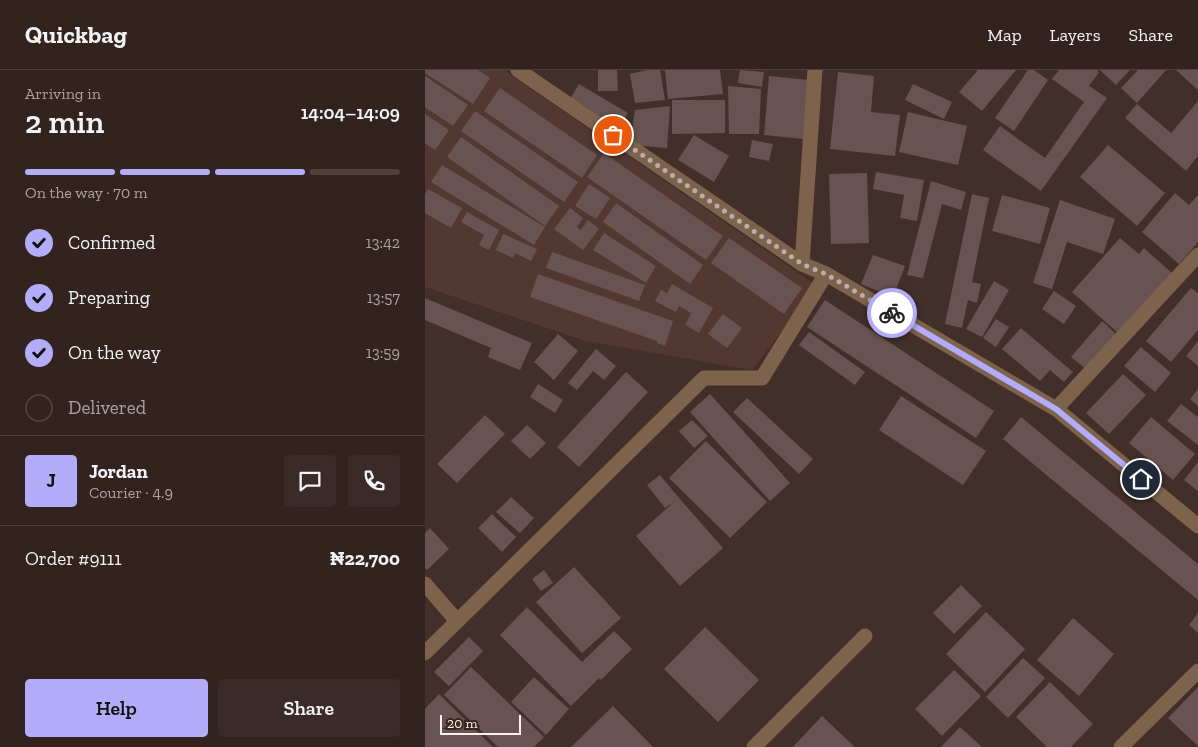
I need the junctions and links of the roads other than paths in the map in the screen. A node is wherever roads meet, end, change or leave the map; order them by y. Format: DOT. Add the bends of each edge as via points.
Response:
graph roads {
  1 [pos="518,70"];
  2 [pos="815,70"];
  3 [pos="1198,255"];
  4 [pos="802,264"];
  5 [pos="826,274"];
  6 [pos="1056,409"];
  7 [pos="1198,526"];
  8 [pos="425,584"];
  9 [pos="457,621"];
  10 [pos="865,636"];
  11 [pos="425,653"];
  12 [pos="1198,671"];
  13 [pos="754,747"];
  14 [pos="1121,747"];
  1 -- 4 [label="street"];
  2 -- 4 [label="street"];
  3 -- 6 [label="street"];
  4 -- 5 [label="street"];
  5 -- 6 [label="street"];
  5 -- 9 [label="street" via="762,378 704,378"];
  6 -- 7 [label="street"];
  8 -- 9 [label="street"];
  9 -- 11 [label="street"];
  10 -- 13 [label="street"];
  12 -- 14 [label="street"];
}
